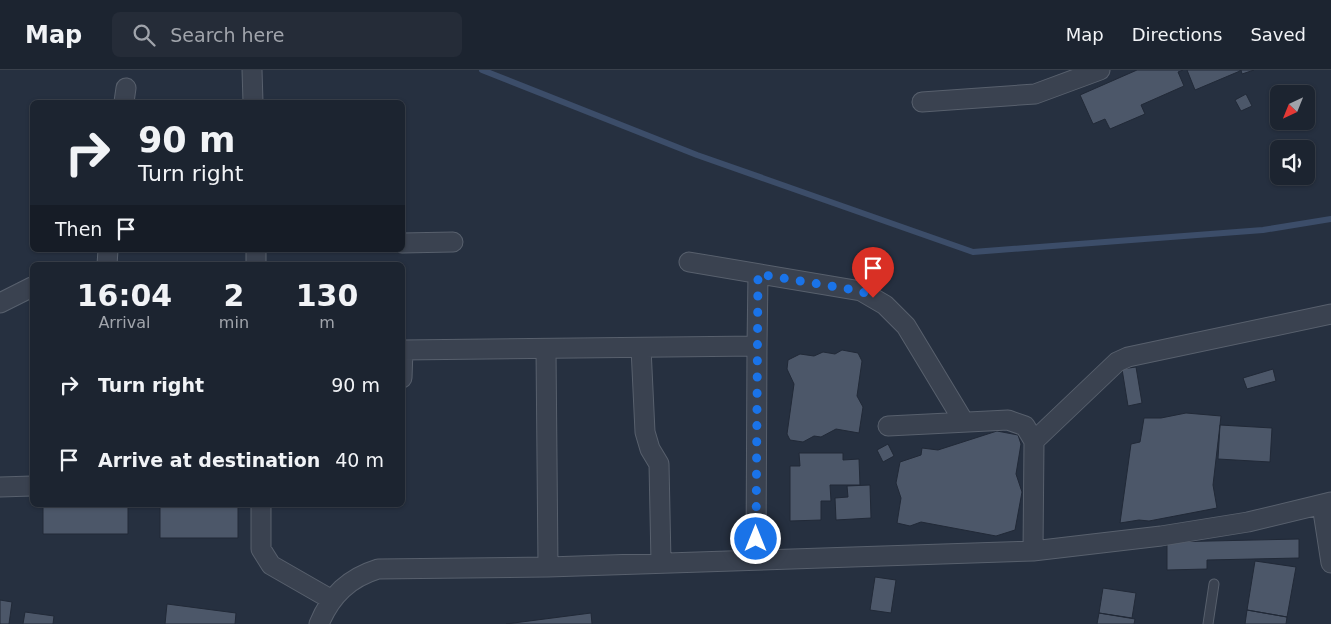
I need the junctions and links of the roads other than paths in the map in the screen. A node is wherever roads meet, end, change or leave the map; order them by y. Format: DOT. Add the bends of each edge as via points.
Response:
graph roads {
  1 [pos="252,70"];
  2 [pos="1100,70"];
  3 [pos="253,100"];
  4 [pos="922,102"];
  5 [pos="453,242"];
  6 [pos="405,243"];
  7 [pos="689,262"];
  8 [pos="758,274"];
  9 [pos="30,288"];
  10 [pos="0,303"];
  11 [pos="1331,314"];
  12 [pos="757,346"];
  13 [pos="642,348"];
  14 [pos="405,350"];
  15 [pos="546,350"];
  16 [pos="964,422"];
  17 [pos="888,426"];
  18 [pos="1034,441"];
  19 [pos="30,486"];
  20 [pos="0,487"];
  21 [pos="1326,504"];
  22 [pos="261,507"];
  23 [pos="1033,550"];
  24 [pos="756,558"];
  25 [pos="661,562"];
  26 [pos="1331,563"];
  27 [pos="548,567"];
  28 [pos="1214,584"];
  29 [pos="332,600"];
  30 [pos="320,624"];
  31 [pos="1208,624"];
  1 -- 3 [label="street"];
  2 -- 4 [label="street" via="1035,94"];
  5 -- 6 [label="street"];
  7 -- 8 [label="street"];
  8 -- 12 [label="street"];
  8 -- 16 [label="street" via="861,291 885,305 906,326"];
  9 -- 10 [label="street"];
  11 -- 18 [label="street" via="1128,357 1117,362"];
  12 -- 13 [label="street"];
  12 -- 24 [label="street"];
  13 -- 15 [label="street"];
  13 -- 25 [label="street" via="645,432 659,464"];
  14 -- 15 [label="street"];
  15 -- 27 [label="street"];
  16 -- 17 [label="street"];
  16 -- 18 [label="street" via="1008,420 1025,426"];
  18 -- 23 [label="street"];
  19 -- 20 [label="street"];
  21 -- 23 [label="street" via="1248,522"];
  21 -- 26 [label="street"];
  22 -- 29 [label="street" via="262,549 271,565"];
  23 -- 24 [label="street"];
  24 -- 25 [label="street"];
  25 -- 27 [label="street"];
  27 -- 29 [label="street" via="378,569 357,575"];
  28 -- 31 [label="lane"];
  29 -- 30 [label="street"];
}
